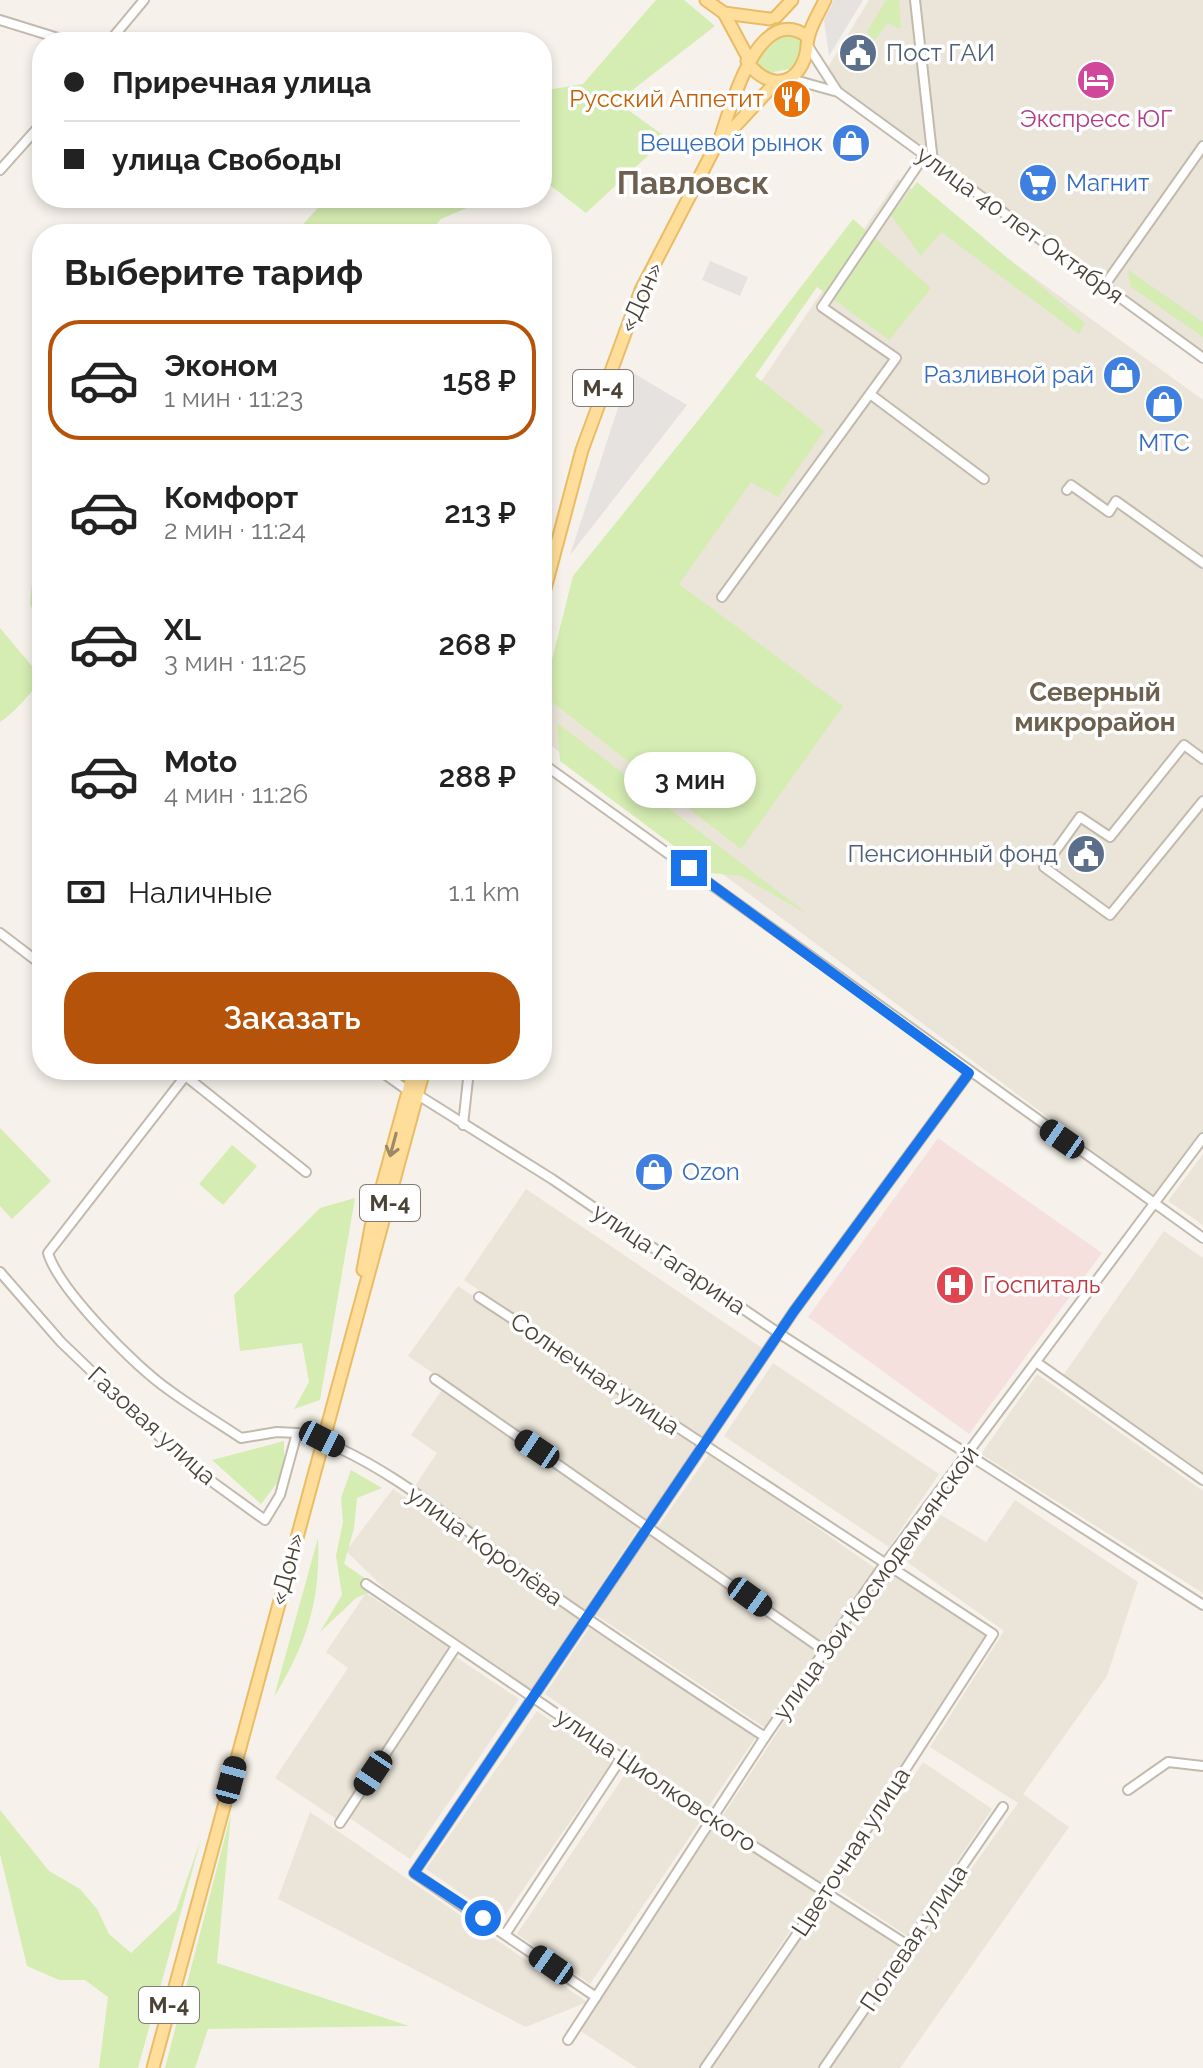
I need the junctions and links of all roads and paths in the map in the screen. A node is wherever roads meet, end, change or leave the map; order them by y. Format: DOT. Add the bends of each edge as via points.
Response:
graph roads {
  1 [pos="144,0"];
  2 [pos="706,0"];
  3 [pos="792,0"];
  4 [pos="825,0"];
  5 [pos="915,0"];
  6 [pos="724,13"];
  7 [pos="773,18"];
  8 [pos="0,20"];
  9 [pos="39,32"];
  10 [pos="117,32"];
  11 [pos="808,41"];
  12 [pos="746,58"];
  13 [pos="791,79"];
  14 [pos="776,82"];
  15 [pos="838,92"];
  16 [pos="32,134"];
  17 [pos="719,141"];
  18 [pos="1203,146"];
  19 [pos="924,156"];
  20 [pos="933,162"];
  21 [pos="0,170"];
  22 [pos="1104,286"];
  23 [pos="1203,358"];
  24 [pos="870,394"];
  25 [pos="984,479"];
  26 [pos="1067,490"];
  27 [pos="552,562"];
  28 [pos="1203,563"];
  29 [pos="722,597"];
  30 [pos="1203,759"];
  31 [pos="552,770"];
  32 [pos="1203,801"];
  33 [pos="0,933"];
  34 [pos="32,957"];
  35 [pos="969,1073"];
  36 [pos="179,1080"];
  37 [pos="195,1080"];
  38 [pos="394,1080"];
  39 [pos="414,1080"];
  40 [pos="419,1080"];
  41 [pos="468,1080"];
  42 [pos="413,1093"];
  43 [pos="463,1125"];
  44 [pos="1203,1138"];
  45 [pos="306,1172"];
  46 [pos="1155,1204"];
  47 [pos="1203,1238"];
  48 [pos="0,1272"];
  49 [pos="479,1297"];
  50 [pos="780,1334"];
  51 [pos="1036,1362"];
  52 [pos="435,1379"];
  53 [pos="297,1433"];
  54 [pos="322,1439"];
  55 [pos="703,1446"];
  56 [pos="967,1455"];
  57 [pos="1203,1480"];
  58 [pos="649,1525"];
  59 [pos="884,1565"];
  60 [pos="366,1584"];
  61 [pos="1203,1605"];
  62 [pos="584,1617"];
  63 [pos="993,1634"];
  64 [pos="455,1648"];
  65 [pos="825,1651"];
  66 [pos="533,1697"];
  67 [pos="765,1737"];
  68 [pos="622,1757"];
  69 [pos="1203,1766"];
  70 [pos="1128,1790"];
  71 [pos="1003,1807"];
  72 [pos="713,1820"];
  73 [pos="340,1823"];
  74 [pos="826,1892"];
  75 [pos="506,1933"];
  76 [pos="909,1946"];
  77 [pos="596,1997"];
  78 [pos="568,2040"];
  79 [pos="153,2068"];
  80 [pos="705,2068"];
  81 [pos="824,2068"];
  1 -- 10 [label="street"];
  2 -- 6 [label="main road"];
  3 -- 7 [label="main road, «Дон» / М-4"];
  4 -- 11 [label="main road"];
  5 -- 20 [label="street"];
  6 -- 7 [label="main road"];
  6 -- 12 [label="main road"];
  7 -- 11 [label="main road" via="800,24"];
  7 -- 12 [label="main road, «Дон» / М-4" via="749,43"];
  8 -- 9 [label="street"];
  11 -- 13 [label="main road"];
  11 -- 15 [label="street, улица 40 лет Октября"];
  12 -- 14 [label="main road" via="763,79"];
  12 -- 17 [label="main road, «Дон» / М-4"];
  13 -- 14 [label="main road"];
  13 -- 15 [label="street, улица 40 лет Октября"];
  14 -- 17 [label="main road, «Дон» / М-4"];
  15 -- 19 [label="street, улица 40 лет Октября"];
  16 -- 21 [label="street"];
  17 -- 27 [label="main road, «Дон» / М-4" via="626,328 582,450"];
  18 -- 22 [label="street"];
  19 -- 20 [label="street, улица 40 лет Октября"];
  19 -- 24 [label="street" via="822,307 896,358"];
  20 -- 22 [label="street, улица 40 лет Октября"];
  22 -- 23 [label="street, улица 40 лет Октября"];
  24 -- 25 [label="street"];
  24 -- 29 [label="street"];
  26 -- 28 [label="street" via="1071,485 1109,512 1116,501"];
  30 -- 32 [label="street" via="1184,745 1110,837 1080,817 1044,867 1110,915"];
  31 -- 35 [label="street"];
  33 -- 34 [label="street"];
  35 -- 46 [label="street"];
  35 -- 50 [label="street"];
  36 -- 53 [label="street" via="48,1253 53,1269 97,1322 166,1388 241,1438"];
  37 -- 45 [label="street"];
  38 -- 42 [label="street, улица Гагарина"];
  39 -- 42 [label="main road"];
  40 -- 42 [label="main road"];
  41 -- 43 [label="street"];
  42 -- 43 [label="street, улица Гагарина"];
  42 -- 54 [label="main road, «Дон» / М-4" via="371,1227 356,1310"];
  43 -- 50 [label="street, улица Гагарина"];
  44 -- 46 [label="street, улица Зои Космодемьянской"];
  46 -- 47 [label="street"];
  46 -- 51 [label="street, улица Зои Космодемьянской"];
  48 -- 53 [label="street, Газовая улица" via="61,1342 189,1465 265,1520 280,1495"];
  49 -- 55 [label="street, Солнечная улица"];
  50 -- 55 [label="street"];
  50 -- 56 [label="street, улица Гагарина"];
  51 -- 56 [label="street, улица Зои Космодемьянской"];
  51 -- 57 [label="street"];
  52 -- 58 [label="street"];
  53 -- 54 [label="street"];
  54 -- 62 [label="street, улица Королёва" via="374,1466"];
  54 -- 79 [label="main road, «Дон» / М-4"];
  55 -- 58 [label="street"];
  55 -- 59 [label="street, Солнечная улица"];
  56 -- 59 [label="street, улица Зои Космодемьянской"];
  56 -- 61 [label="street, улица Гагарина"];
  58 -- 62 [label="street"];
  58 -- 65 [label="street"];
  59 -- 63 [label="street, Солнечная улица"];
  59 -- 65 [label="street, улица Зои Космодемьянской"];
  60 -- 64 [label="street, улица Циолковского"];
  62 -- 66 [label="street"];
  62 -- 67 [label="street, улица Королёва"];
  63 -- 74 [label="street, Цветочная улица"];
  64 -- 66 [label="street, улица Циолковского"];
  64 -- 73 [label="street"];
  65 -- 67 [label="street, улица Зои Космодемьянской"];
  66 -- 68 [label="street, улица Циолковского"];
  66 -- 75 [label="street" via="414,1873"];
  67 -- 72 [label="street, улица Зои Космодемьянской"];
  68 -- 72 [label="street, улица Циолковского"];
  68 -- 75 [label="street"];
  69 -- 70 [label="street" via="1168,1762"];
  71 -- 76 [label="street, Полевая улица"];
  72 -- 74 [label="street, улица Циолковского"];
  72 -- 77 [label="street, улица Зои Космодемьянской"];
  74 -- 76 [label="street, улица Циолковского"];
  74 -- 80 [label="street, Цветочная улица"];
  75 -- 77 [label="street"];
  76 -- 81 [label="street, Полевая улица"];
  77 -- 78 [label="street, улица Зои Космодемьянской"];
}
